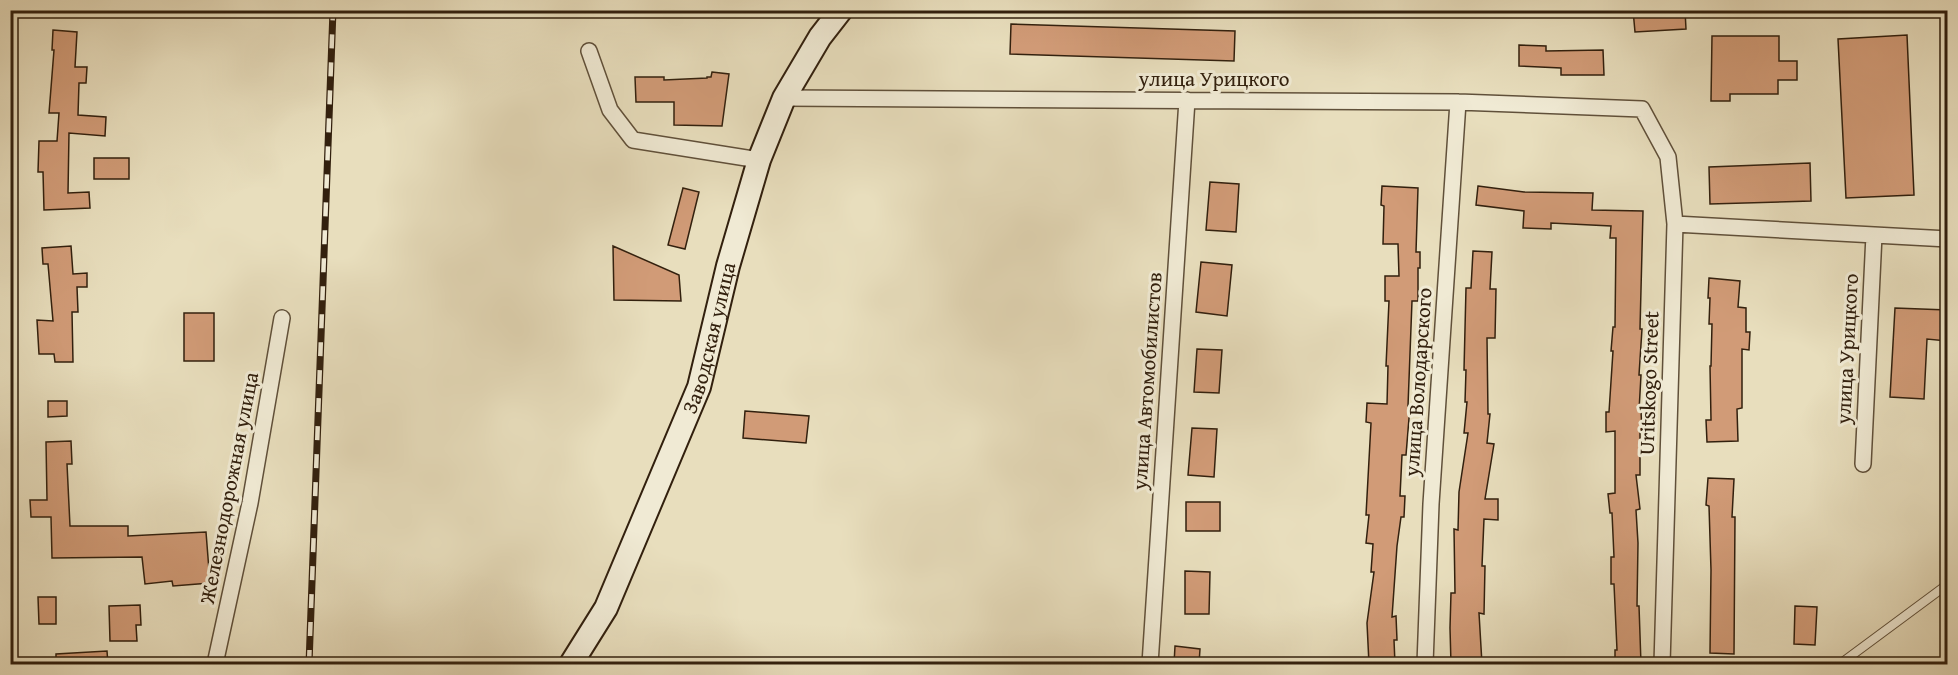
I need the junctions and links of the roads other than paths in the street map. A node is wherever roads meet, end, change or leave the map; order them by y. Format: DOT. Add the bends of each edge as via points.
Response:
graph roads {
  1 [pos="841,10"];
  2 [pos="589,51"];
  3 [pos="784,98"];
  4 [pos="1187,100"];
  5 [pos="1458,102"];
  6 [pos="759,160"];
  7 [pos="1675,224"];
  8 [pos="1874,235"];
  9 [pos="1947,239"];
  10 [pos="282,318"];
  11 [pos="1863,464"];
  12 [pos="1947,584"];
  13 [pos="215,664"];
  14 [pos="571,664"];
  15 [pos="1150,664"];
  16 [pos="1425,664"];
  17 [pos="1662,664"];
  18 [pos="1840,664"];
  1 -- 3 [label="main road, Заводская улица" via="819,37"];
  2 -- 6 [label="street" via="610,110 633,140"];
  3 -- 4 [label="street, улица Урицкого"];
  3 -- 6 [label="main road, Заводская улица"];
  4 -- 5 [label="street, улица Урицкого"];
  4 -- 15 [label="street, улица Автомобилистов"];
  5 -- 7 [label="street, улица Урицкого" via="1642,109 1668,157"];
  5 -- 16 [label="street, улица Володарского" via="1431,504"];
  6 -- 14 [label="main road, Заводская улица" via="699,387 606,608"];
  7 -- 8 [label="street"];
  7 -- 17 [label="street, Uritskogo Street"];
  8 -- 9 [label="street"];
  8 -- 11 [label="street, улица Урицкого"];
  10 -- 13 [label="street, Железнодорожная улица" via="250,503"];
  12 -- 18 [label="lane"];
}
